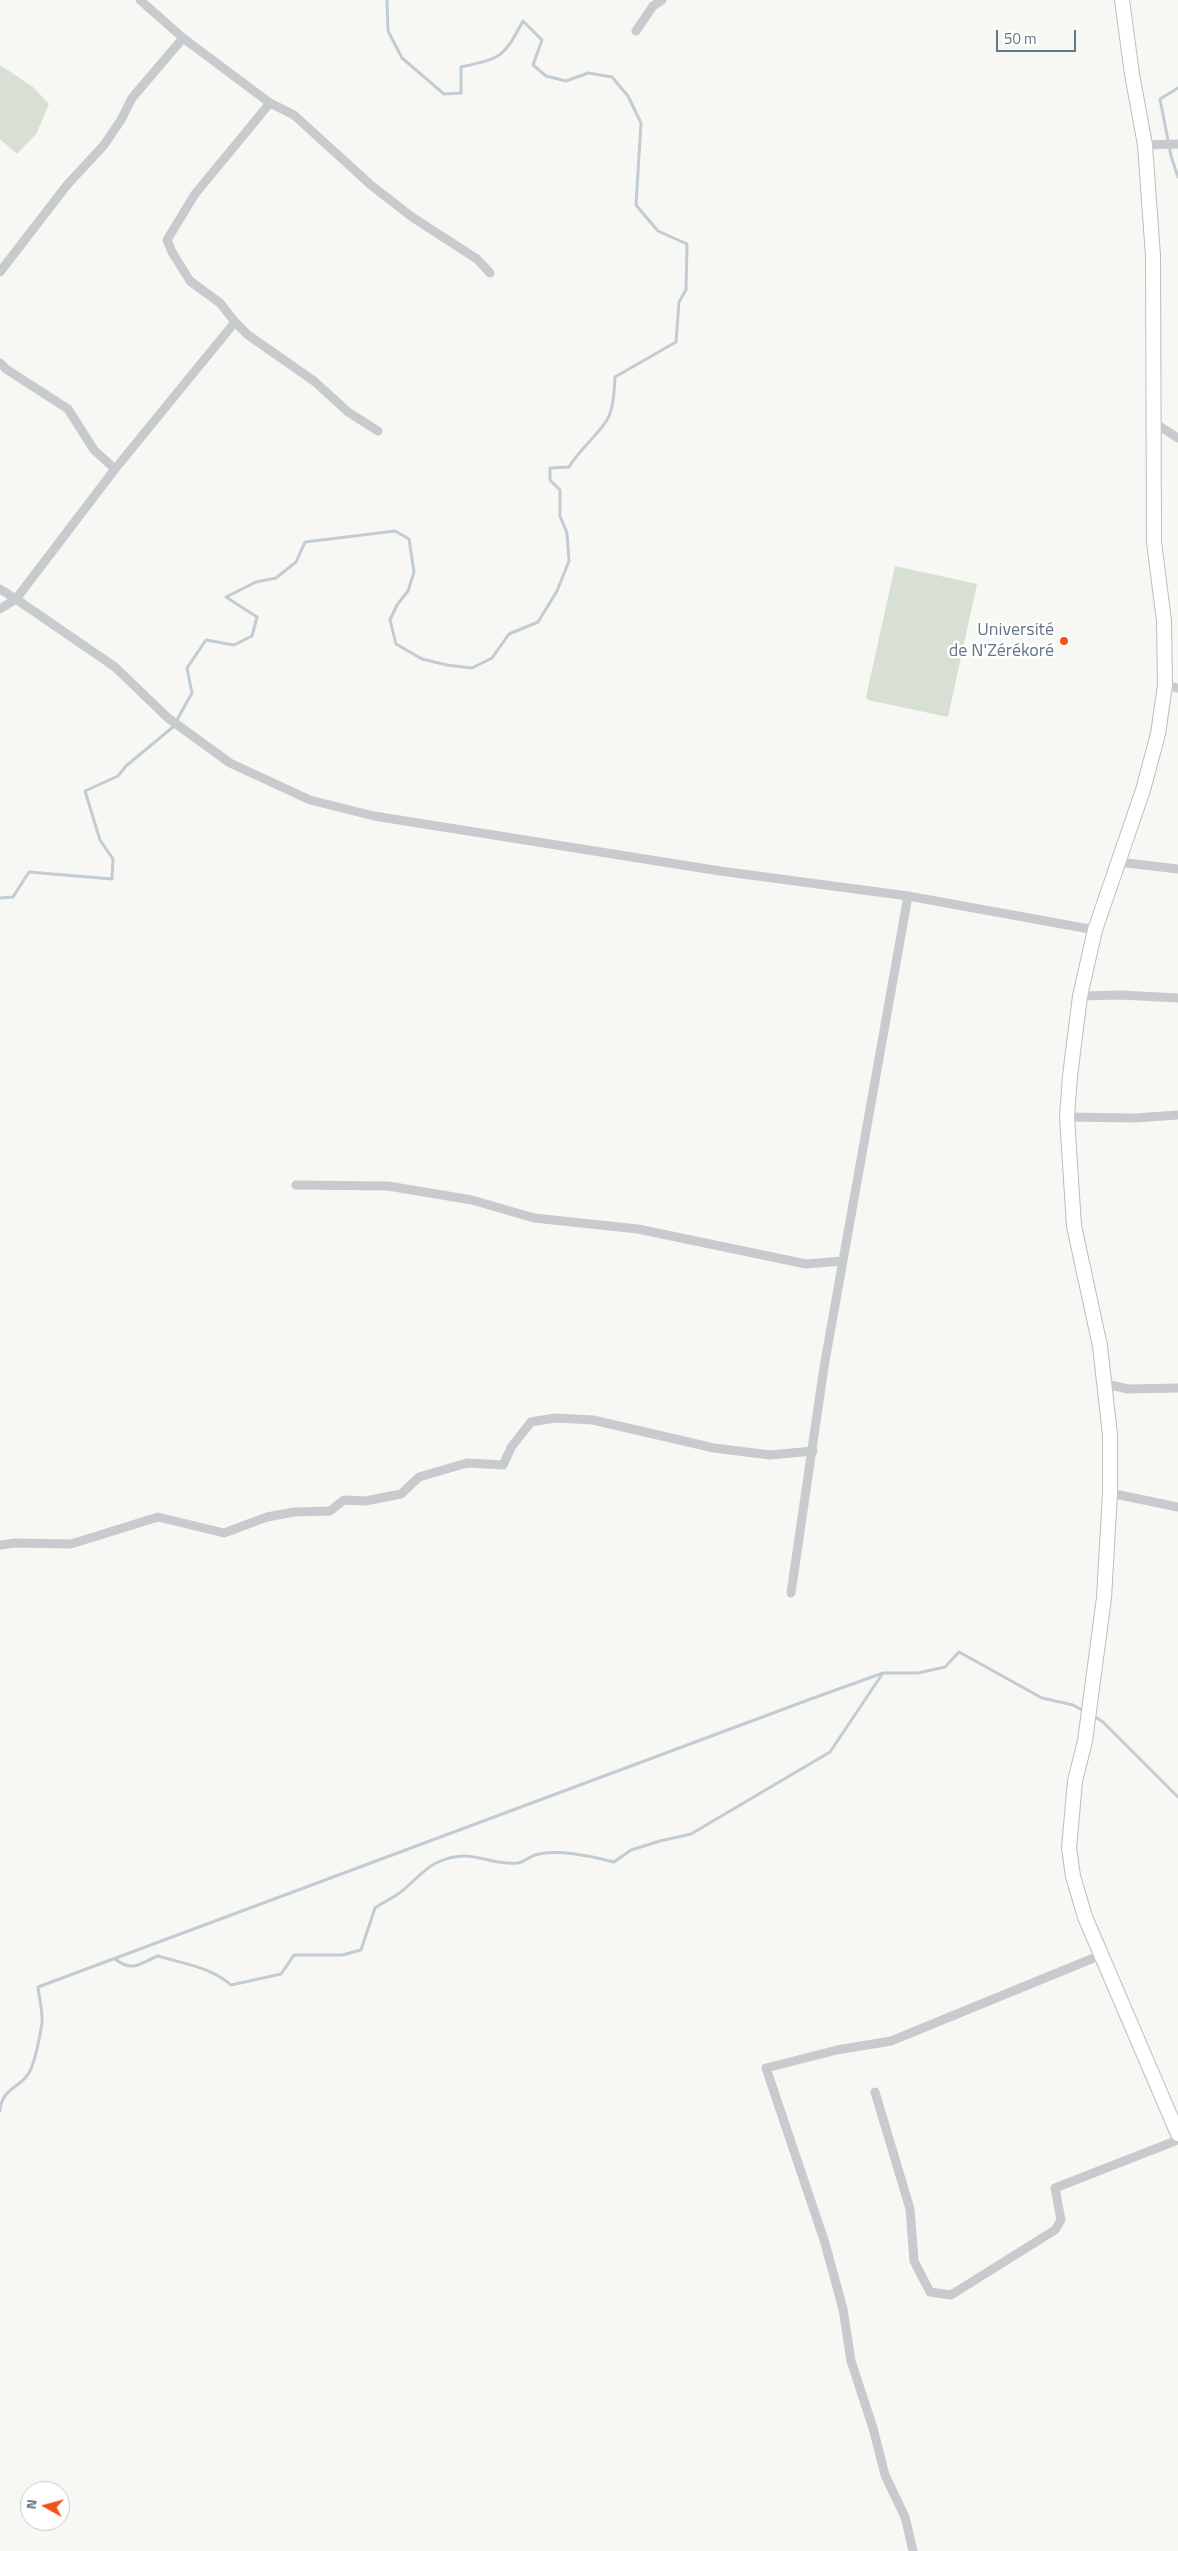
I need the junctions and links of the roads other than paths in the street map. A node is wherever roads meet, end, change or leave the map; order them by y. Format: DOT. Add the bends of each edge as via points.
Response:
graph roads {
  1 [pos="140,0"];
  2 [pos="662,0"];
  3 [pos="1122,0"];
  4 [pos="636,30"];
  5 [pos="183,38"];
  6 [pos="270,103"];
  7 [pos="1178,144"];
  8 [pos="1145,145"];
  9 [pos="0,272"];
  10 [pos="490,273"];
  11 [pos="234,322"];
  12 [pos="0,363"];
  13 [pos="1153,422"];
  14 [pos="378,431"];
  15 [pos="1178,438"];
  16 [pos="115,469"];
  17 [pos="0,589"];
  18 [pos="16,599"];
  19 [pos="0,609"];
  20 [pos="1172,686"];
  21 [pos="1118,862"];
  22 [pos="1178,870"];
  23 [pos="908,896"];
  24 [pos="1095,930"];
  25 [pos="1080,996"];
  26 [pos="1178,998"];
  27 [pos="1178,1115"];
  28 [pos="1067,1117"];
  29 [pos="296,1185"];
  30 [pos="842,1261"];
  31 [pos="1106,1384"];
  32 [pos="1178,1388"];
  33 [pos="813,1451"];
  34 [pos="1110,1493"];
  35 [pos="1178,1507"];
  36 [pos="0,1545"];
  37 [pos="791,1593"];
  38 [pos="1101,1955"];
  39 [pos="875,2092"];
  40 [pos="1178,2134"];
  41 [pos="1178,2140"];
  42 [pos="913,2551"];
  1 -- 5 [label="street"];
  2 -- 4 [label="street" via="653,6"];
  3 -- 8 [label="main road"];
  5 -- 6 [label="street"];
  5 -- 9 [label="street" via="132,98 122,120 104,145 67,185"];
  6 -- 10 [label="street" via="294,115 372,186 412,217 477,259"];
  6 -- 11 [label="street" via="195,194 168,240 190,281 220,302"];
  7 -- 8 [label="street"];
  8 -- 13 [label="main road" via="1153,256"];
  11 -- 14 [label="street" via="314,381 348,412"];
  11 -- 16 [label="street"];
  12 -- 16 [label="street" via="68,409 94,450"];
  13 -- 15 [label="street"];
  13 -- 20 [label="main road" via="1154,542"];
  16 -- 18 [label="street"];
  17 -- 18 [label="street"];
  18 -- 19 [label="street"];
  18 -- 23 [label="street" via="115,667 168,718 230,763 310,800 374,816 720,871"];
  20 -- 21 [label="main road"];
  21 -- 22 [label="street"];
  21 -- 24 [label="main road"];
  23 -- 24 [label="street"];
  23 -- 30 [label="street"];
  24 -- 25 [label="main road"];
  25 -- 26 [label="street"];
  25 -- 28 [label="main road"];
  27 -- 28 [label="street"];
  28 -- 31 [label="main road" via="1074,1226"];
  29 -- 30 [label="street" via="388,1186 472,1200 534,1218 638,1229 806,1264"];
  30 -- 33 [label="street"];
  31 -- 32 [label="street" via="1128,1389"];
  31 -- 34 [label="main road"];
  33 -- 36 [label="street" via="770,1454 733,1450 594,1420 555,1418 531,1422 512,1446 503,1465 467,1462 419,1477 402,1494 382,1499 344,1500 330,1511 267,1517 224,1533 158,1516 71,1544"];
  33 -- 37 [label="street"];
  34 -- 35 [label="street"];
  34 -- 38 [label="main road" via="1104,1598 1085,1741 1075,1781 1069,1848 1085,1918"];
  38 -- 40 [label="main road"];
  38 -- 42 [label="street" via="891,2041 836,2050 766,2068 825,2243 851,2361 885,2474 905,2517"];
  39 -- 41 [label="street" via="910,2208 914,2261 930,2292 951,2295 1055,2230 1061,2220 1055,2188"];
}
